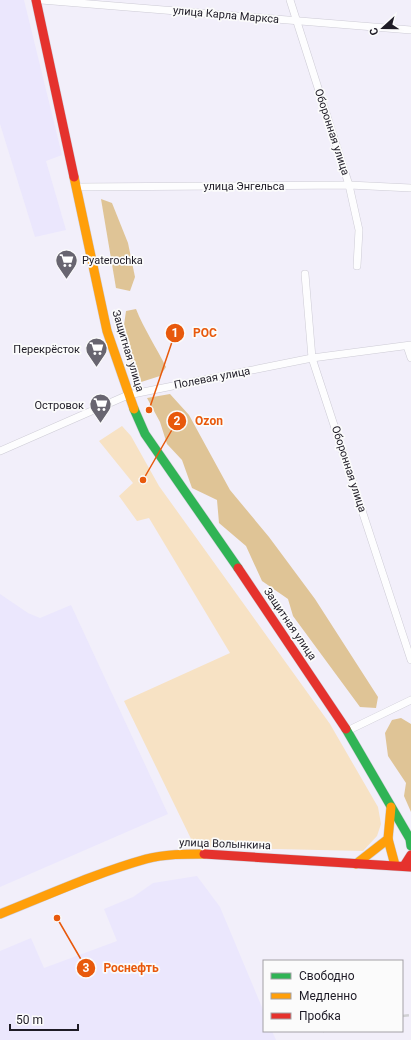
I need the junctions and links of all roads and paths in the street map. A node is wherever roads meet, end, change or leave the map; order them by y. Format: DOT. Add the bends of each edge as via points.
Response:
graph roads {
  1 [pos="36,0"];
  2 [pos="41,0"];
  3 [pos="290,0"];
  4 [pos="296,21"];
  5 [pos="411,30"];
  6 [pos="349,185"];
  7 [pos="77,187"];
  8 [pos="411,188"];
  9 [pos="357,266"];
  10 [pos="305,274"];
  11 [pos="409,345"];
  12 [pos="312,358"];
  13 [pos="411,358"];
  14 [pos="128,395"];
  15 [pos="0,451"];
  16 [pos="411,660"];
  17 [pos="411,700"];
  18 [pos="347,731"];
  19 [pos="391,807"];
  20 [pos="411,832"];
  21 [pos="388,839"];
  22 [pos="411,846"];
  23 [pos="411,855"];
  24 [pos="356,864"];
  25 [pos="403,866"];
  26 [pos="0,914"];
  1 -- 7 [label="street, Защитная улица"];
  2 -- 4 [label="street, улица Карла Маркса"];
  3 -- 4 [label="street, Оборонная улица"];
  4 -- 5 [label="street, улица Карла Маркса"];
  4 -- 6 [label="street, Оборонная улица"];
  6 -- 7 [label="street, улица Энгельса"];
  6 -- 8 [label="street, улица Энгельса"];
  6 -- 9 [label="street, Оборонная улица" via="359,230"];
  7 -- 14 [label="street, Защитная улица" via="107,331"];
  10 -- 12 [label="street, Оборонная улица"];
  11 -- 12 [label="street, Полевая улица"];
  11 -- 13 [label="street"];
  12 -- 14 [label="street, Полевая улица"];
  12 -- 16 [label="street, Оборонная улица"];
  14 -- 15 [label="street, Полевая улица"];
  14 -- 18 [label="street, Защитная улица" via="145,434"];
  17 -- 18 [label="street"];
  18 -- 19 [label="street, Защитная улица"];
  19 -- 20 [label="street"];
  19 -- 21 [label="street"];
  19 -- 22 [label="street" via="410,839"];
  21 -- 24 [label="street"];
  21 -- 25 [label="street"];
  23 -- 25 [label="street"];
  24 -- 25 [label="street, улица Волынкина"];
  24 -- 26 [label="street, улица Волынкина" via="223,854 177,854 147,859 76,883"];
}
